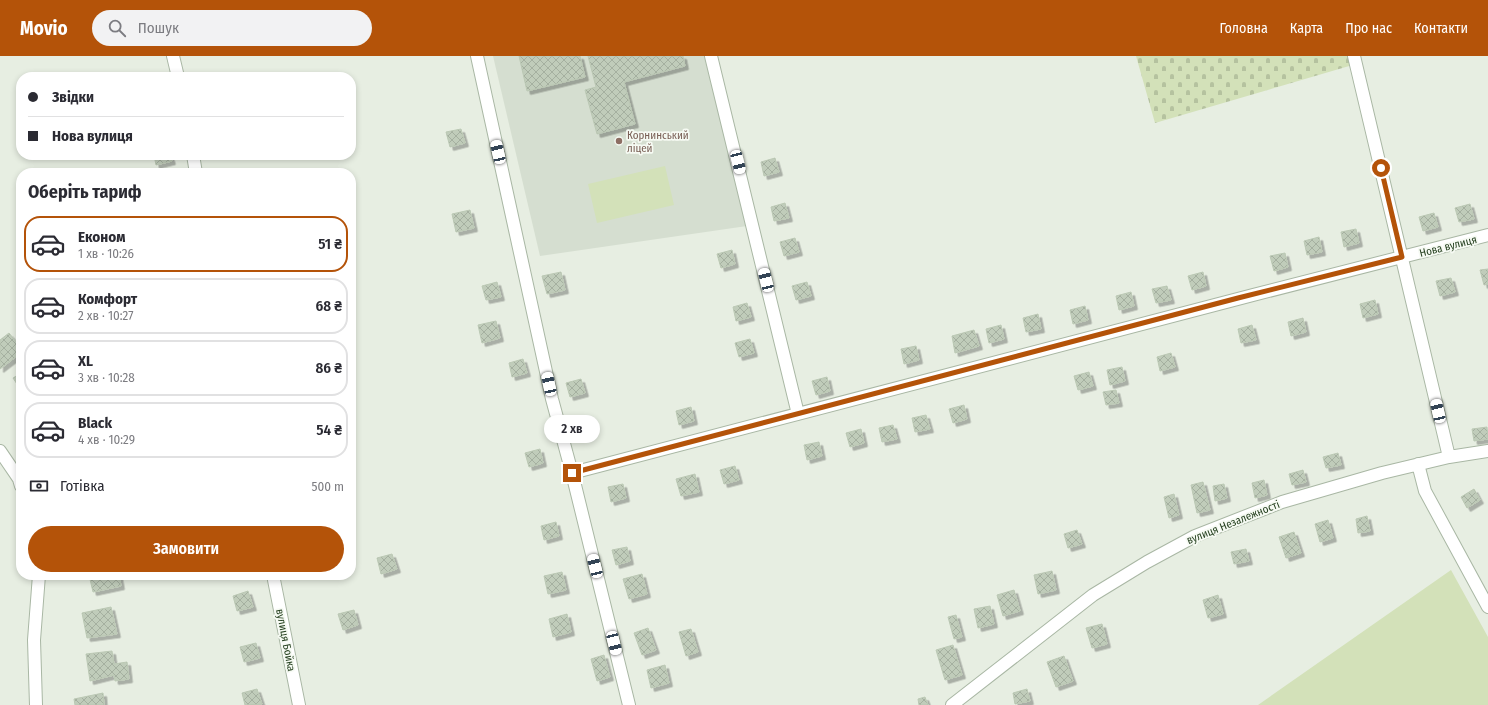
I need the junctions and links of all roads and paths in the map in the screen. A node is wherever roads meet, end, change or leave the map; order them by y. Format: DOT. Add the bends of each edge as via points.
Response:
graph roads {
  1 [pos="173,56"];
  2 [pos="477,56"];
  3 [pos="711,56"];
  4 [pos="1354,56"];
  5 [pos="177,72"];
  6 [pos="1488,236"];
  7 [pos="1402,257"];
  8 [pos="798,414"];
  9 [pos="0,450"];
  10 [pos="1488,451"];
  11 [pos="1449,457"];
  12 [pos="1418,464"];
  13 [pos="572,473"];
  14 [pos="16,475"];
  15 [pos="39,580"];
  16 [pos="274,580"];
  17 [pos="1488,607"];
  18 [pos="36,705"];
  19 [pos="298,705"];
  20 [pos="629,705"];
  21 [pos="952,705"];
  1 -- 5 [label="street"];
  2 -- 13 [label="street" via="552,399"];
  3 -- 8 [label="street"];
  4 -- 7 [label="street"];
  6 -- 7 [label="street, Нова вулиця"];
  7 -- 8 [label="street, Нова вулиця"];
  7 -- 11 [label="street"];
  8 -- 13 [label="street, Нова вулиця"];
  9 -- 14 [label="street"];
  10 -- 11 [label="street, вулиця Незалежності"];
  11 -- 12 [label="street, вулиця Незалежності"];
  12 -- 17 [label="street" via="1426,491"];
  12 -- 21 [label="street, вулиця Незалежності" via="1282,502 1195,536 1093,595"];
  13 -- 20 [label="street"];
  15 -- 18 [label="street" via="34,640"];
  16 -- 19 [label="street, вулиця Бойка"];
}
